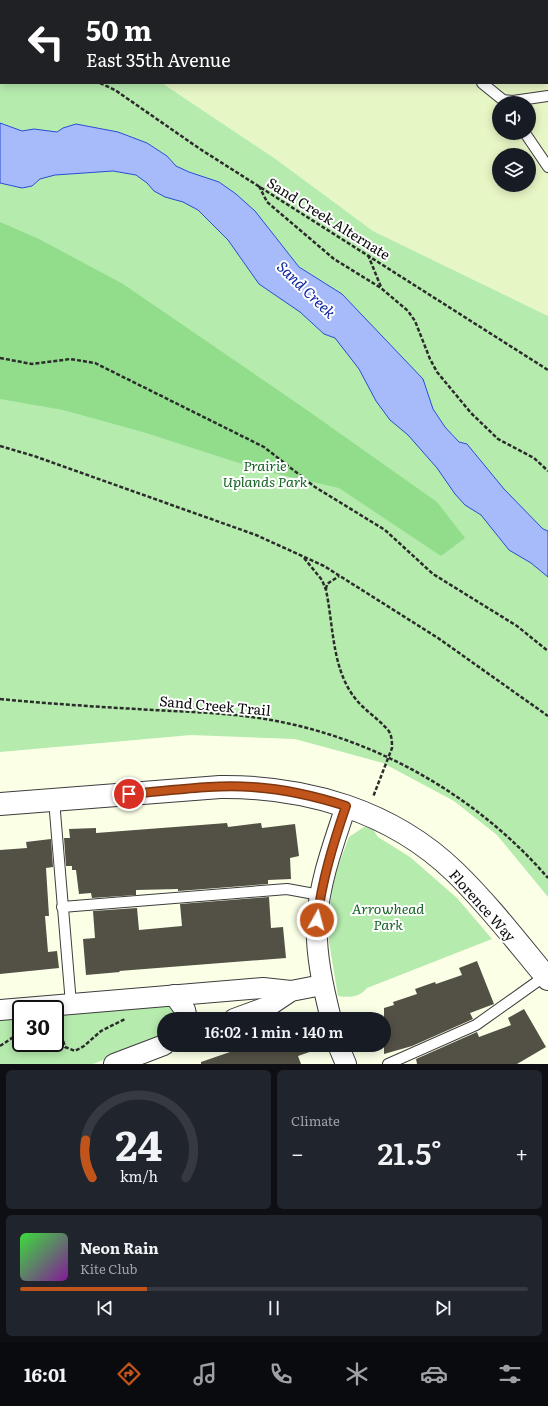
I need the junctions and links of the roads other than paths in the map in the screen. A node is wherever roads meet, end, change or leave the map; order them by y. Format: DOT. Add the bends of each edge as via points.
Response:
graph roads {
  1 [pos="483,84"];
  2 [pos="497,96"];
  3 [pos="548,96"];
  4 [pos="536,98"];
  5 [pos="530,140"];
  6 [pos="548,167"];
  7 [pos="54,800"];
  8 [pos="0,804"];
  9 [pos="346,806"];
  10 [pos="320,895"];
  11 [pos="62,907"];
  12 [pos="547,978"];
  13 [pos="322,985"];
  14 [pos="291,992"];
  15 [pos="174,995"];
  16 [pos="71,1004"];
  17 [pos="0,1010"];
  18 [pos="185,1012"];
  19 [pos="253,1012"];
  20 [pos="329,1012"];
  21 [pos="157,1048"];
  22 [pos="341,1052"];
  23 [pos="114,1064"];
  24 [pos="346,1064"];
  25 [pos="388,1064"];
  1 -- 2 [label="lane"];
  3 -- 4 [label="lane"];
  5 -- 6 [label="lane"];
  7 -- 8 [label="street, Florence Way"];
  7 -- 9 [label="street, Florence Way" via="220,787 252,787 291,791"];
  7 -- 11 [label="lane"];
  9 -- 10 [label="street" via="328,859"];
  9 -- 12 [label="street, Florence Way" via="392,827 424,846 454,871"];
  10 -- 11 [label="lane" via="287,889"];
  10 -- 13 [label="street" via="317,920"];
  11 -- 16 [label="lane"];
  12 -- 25 [label="lane" via="476,1025"];
  13 -- 14 [label="street"];
  13 -- 20 [label="street"];
  14 -- 15 [label="street" via="263,988"];
  14 -- 19 [label="street" via="267,1007"];
  15 -- 16 [label="street"];
  15 -- 18 [label="street"];
  16 -- 17 [label="street"];
  21 -- 23 [label="street"];
  22 -- 24 [label="street"];
}
